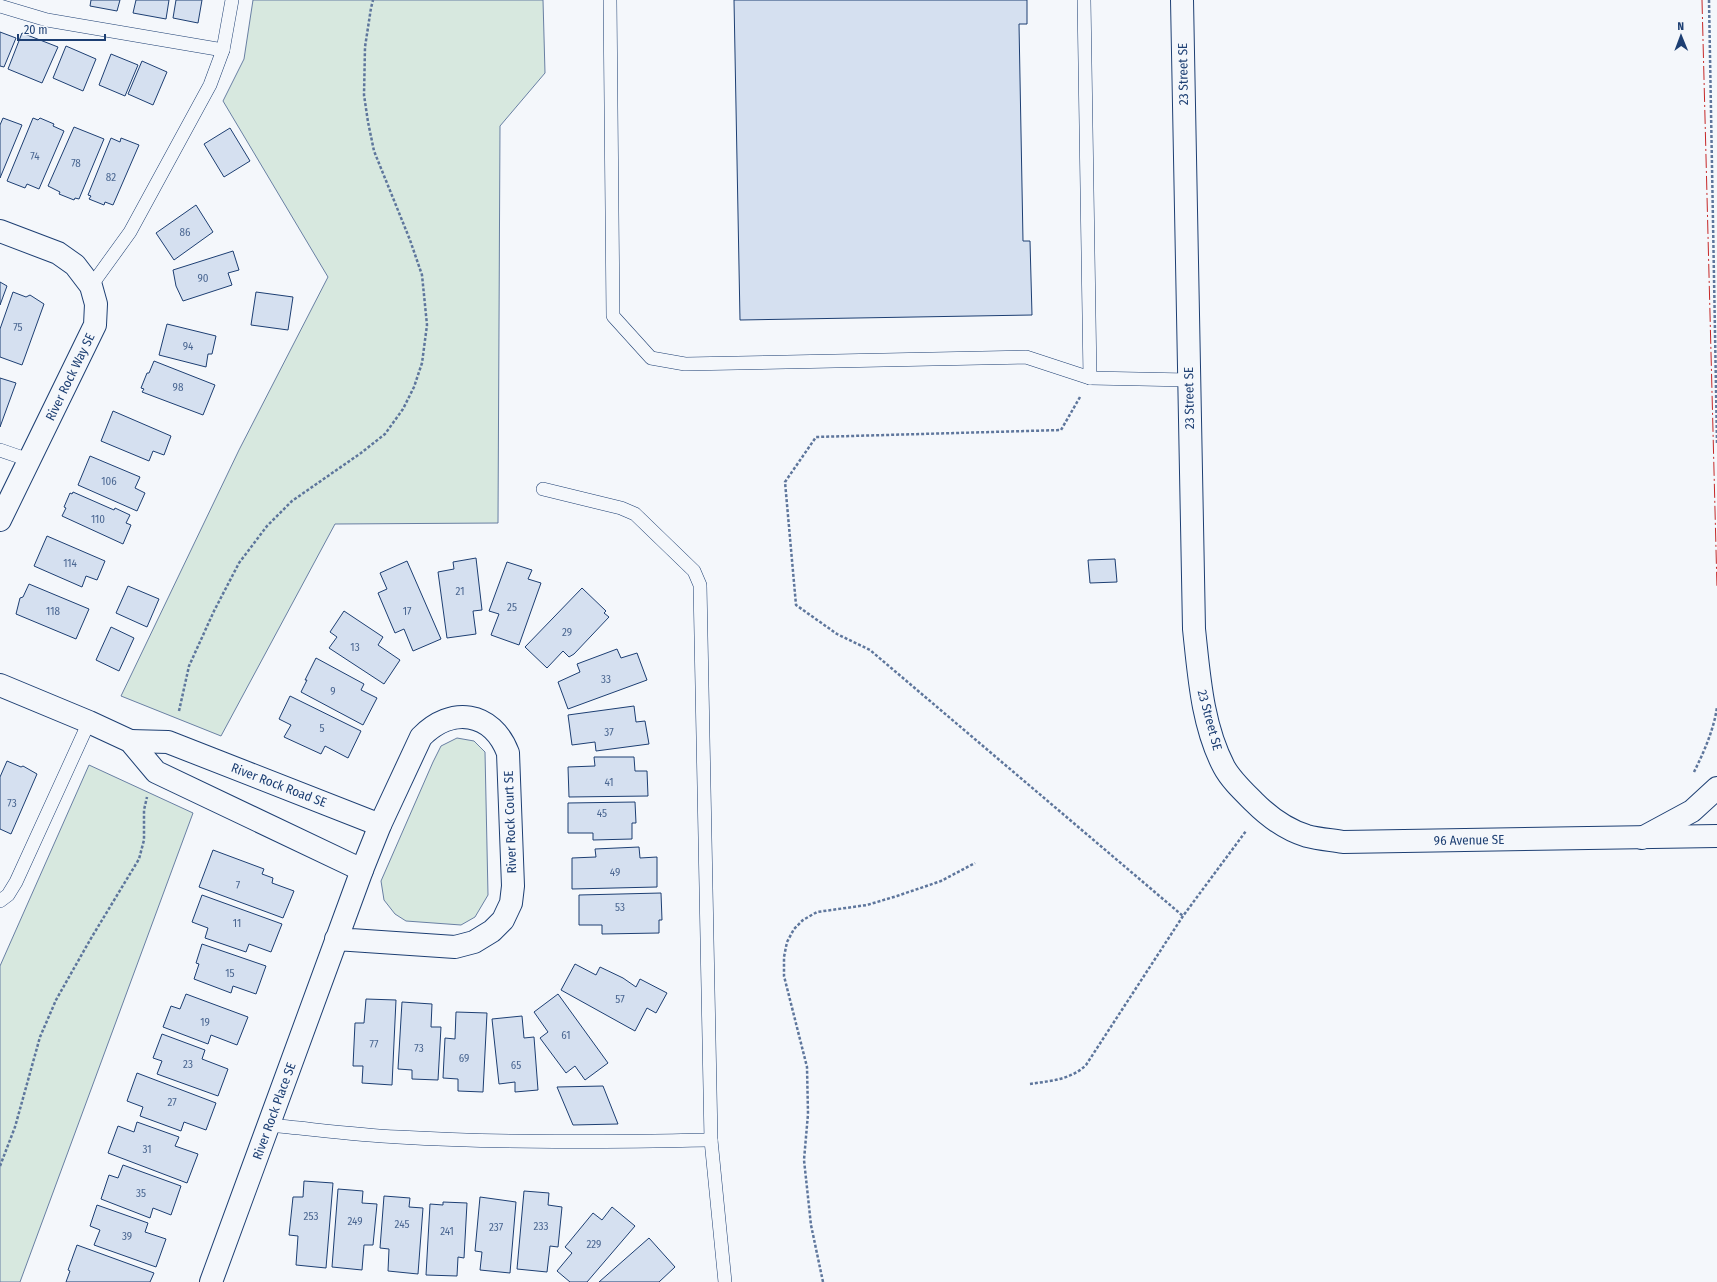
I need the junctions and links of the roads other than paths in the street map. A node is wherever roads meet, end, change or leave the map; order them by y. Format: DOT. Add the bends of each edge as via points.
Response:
graph roads {
  1 [pos="232,0"];
  2 [pos="610,0"];
  3 [pos="1084,0"];
  4 [pos="1182,0"];
  5 [pos="0,6"];
  6 [pos="223,50"];
  7 [pos="0,231"];
  8 [pos="91,286"];
  9 [pos="1090,378"];
  10 [pos="1188,380"];
  11 [pos="0,450"];
  12 [pos="29,460"];
  13 [pos="543,488"];
  14 [pos="0,520"];
  15 [pos="0,685"];
  16 [pos="89,722"];
  17 [pos="130,742"];
  18 [pos="1238,787"];
  19 [pos="1717,788"];
  20 [pos="380,825"];
  21 [pos="1717,836"];
  22 [pos="1642,838"];
  23 [pos="362,870"];
  24 [pos="0,901"];
  25 [pos="336,939"];
  26 [pos="268,1124"];
  27 [pos="711,1140"];
  28 [pos="211,1282"];
  29 [pos="725,1282"];
  1 -- 6 [label="lane"];
  2 -- 9 [label="lane" via="613,316 651,358 685,364 1026,357"];
  3 -- 9 [label="lane"];
  4 -- 10 [label="street, 23 Street SE"];
  5 -- 6 [label="lane" via="48,20"];
  6 -- 8 [label="lane" via="210,84 130,232"];
  7 -- 8 [label="street, River Rock Way SE" via="58,253 75,264"];
  8 -- 12 [label="street, River Rock Way SE" via="96,304 95,326"];
  9 -- 10 [label="lane"];
  10 -- 18 [label="street, 23 Street SE" via="1194,628 1200,683 1212,740 1225,768"];
  11 -- 12 [label="lane"];
  12 -- 14 [label="street, River Rock Way SE"];
  13 -- 27 [label="lane" via="635,514 694,571 700,585"];
  15 -- 16 [label="street, River Rock Road SE"];
  16 -- 17 [label="street, River Rock Road SE"];
  16 -- 24 [label="lane" via="16,882 8,896"];
  17 -- 20 [label="street, River Rock Road SE" via="168,742"];
  17 -- 23 [label="street, River Rock Road SE" via="156,772"];
  18 -- 22 [label="street, 96 Avenue SE" via="1282,825 1306,836 1343,842"];
  19 -- 22 [label="street" via="1692,811"];
  20 -- 23 [label="street"];
  20 -- 25 [label="street, River Rock Court SE" via="421,737 441,721 454,717 479,720 497,733 508,753 513,886 511,903 503,920 492,931 474,942 455,947"];
  21 -- 22 [label="street, 96 Avenue SE"];
  23 -- 25 [label="street"];
  25 -- 26 [label="street, River Rock Place SE"];
  26 -- 27 [label="lane" via="397,1137 491,1141 574,1143"];
  26 -- 28 [label="street, River Rock Place SE"];
  27 -- 29 [label="lane"];
}
